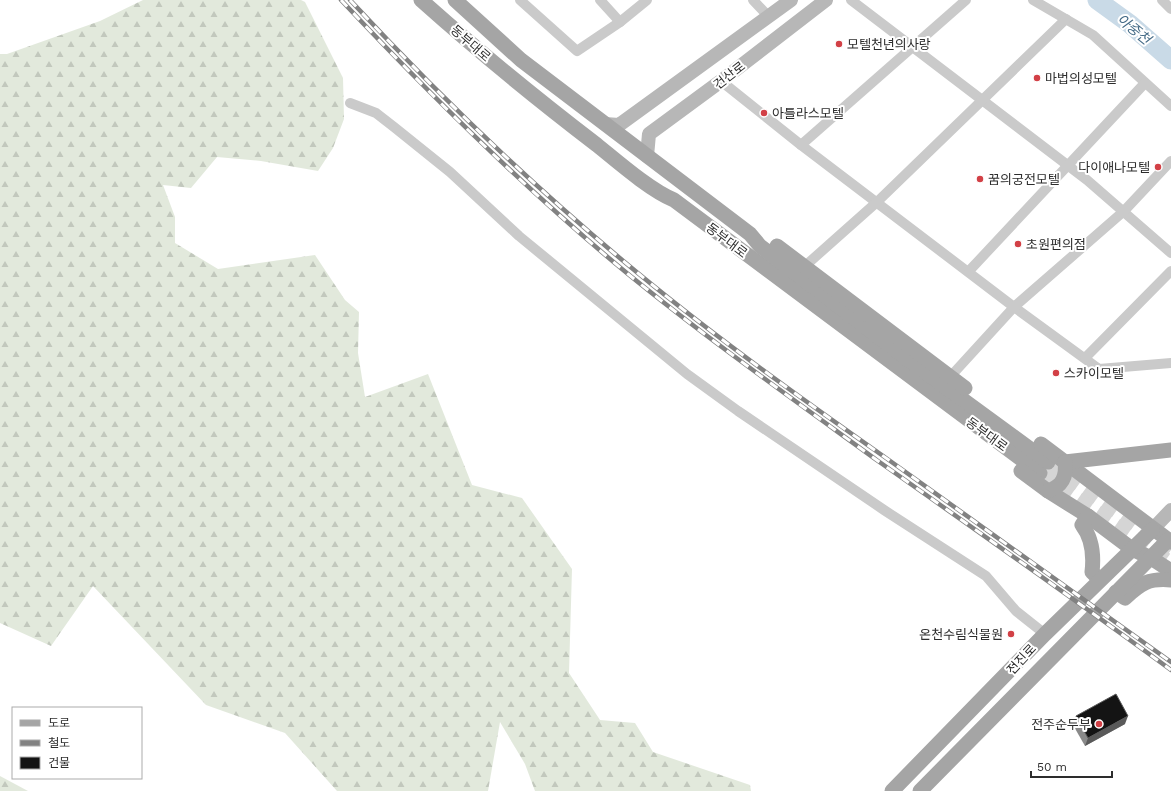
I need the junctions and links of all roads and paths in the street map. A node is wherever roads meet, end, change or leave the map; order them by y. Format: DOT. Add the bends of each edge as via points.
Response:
graph roads {
  1 [pos="422,0"];
  2 [pos="455,0"];
  3 [pos="520,0"];
  4 [pos="600,0"];
  5 [pos="647,0"];
  6 [pos="754,0"];
  7 [pos="791,0"];
  8 [pos="826,0"];
  9 [pos="851,0"];
  10 [pos="966,0"];
  11 [pos="1033,0"];
  12 [pos="1162,0"];
  13 [pos="1171,9"];
  14 [pos="769,17"];
  15 [pos="1066,19"];
  16 [pos="620,22"];
  17 [pos="911,47"];
  18 [pos="721,81"];
  19 [pos="1145,83"];
  20 [pos="982,100"];
  21 [pos="350,103"];
  22 [pos="1171,106"];
  23 [pos="605,124"];
  24 [pos="801,145"];
  25 [pos="647,156"];
  26 [pos="1171,161"];
  27 [pos="1068,165"];
  28 [pos="663,196"];
  29 [pos="877,202"];
  30 [pos="1124,211"];
  31 [pos="750,234"];
  32 [pos="1171,253"];
  33 [pos="805,266"];
  34 [pos="969,271"];
  35 [pos="1171,271"];
  36 [pos="1014,308"];
  37 [pos="1085,358"];
  38 [pos="1171,363"];
  39 [pos="950,377"];
  40 [pos="1171,450"];
  41 [pos="1065,462"];
  42 [pos="1048,491"];
  43 [pos="1171,510"];
  44 [pos="1088,516"];
  45 [pos="1152,530"];
  46 [pos="1170,540"];
  47 [pos="1132,549"];
  48 [pos="1151,558"];
  49 [pos="1171,571"];
  50 [pos="1099,579"];
  51 [pos="1171,580"];
  52 [pos="1116,592"];
  53 [pos="1045,634"];
  54 [pos="894,791"];
  55 [pos="920,791"];
  1 -- 28 [label="main road, 동부대로" via="540,101"];
  2 -- 23 [label="main road, 동부대로" via="521,60"];
  3 -- 16 [label="street" via="577,51"];
  4 -- 16 [label="street"];
  5 -- 16 [label="street"];
  6 -- 14 [label="street"];
  7 -- 14 [label="street, 건산로"];
  8 -- 18 [label="street, 건산로"];
  9 -- 17 [label="street"];
  10 -- 17 [label="street"];
  11 -- 15 [label="street"];
  12 -- 13 [label="street"];
  14 -- 23 [label="street, 건산로" via="620,125"];
  15 -- 19 [label="street" via="1093,35"];
  15 -- 20 [label="street"];
  17 -- 20 [label="street"];
  17 -- 24 [label="street"];
  18 -- 24 [label="street"];
  18 -- 25 [label="street, 건산로" via="649,134"];
  19 -- 22 [label="street"];
  19 -- 27 [label="street"];
  20 -- 27 [label="street"];
  20 -- 29 [label="street"];
  21 -- 53 [label="street" via="376,114 450,172 519,236 687,374 884,510 986,576 1016,611"];
  23 -- 25 [label="main road, 동부대로"];
  24 -- 29 [label="street"];
  25 -- 31 [label="main road, 동부대로"];
  26 -- 30 [label="street"];
  27 -- 30 [label="street"];
  27 -- 34 [label="street"];
  28 -- 31 [label="main road, 동부대로" via="674,200 1044,468 760,246"];
  28 -- 42 [label="main road" via="670,207"];
  29 -- 33 [label="street"];
  29 -- 34 [label="street"];
  30 -- 32 [label="street"];
  30 -- 36 [label="street"];
  31 -- 33 [label="main road, 동부대로" via="765,238"];
  33 -- 39 [label="main road, 동부대로"];
  34 -- 36 [label="street"];
  35 -- 37 [label="street"];
  36 -- 37 [label="street"];
  36 -- 39 [label="street"];
  37 -- 38 [label="street" via="1099,369"];
  39 -- 41 [label="main road, 동부대로"];
  40 -- 41 [label="main road"];
  41 -- 42 [label="main road" via="1066,473 1063,481"];
  41 -- 45 [label="main road, 동부대로"];
  42 -- 44 [label="main road"];
  43 -- 45 [label="street"];
  44 -- 47 [label="main road"];
  44 -- 50 [label="main road" via="1082,525 1089,535 1094,559 1092,572"];
  45 -- 46 [label="main road, 동부대로"];
  45 -- 47 [label="main road, 전진로"];
  46 -- 48 [label="main road, 전진로"];
  47 -- 48 [label="main road"];
  47 -- 50 [label="main road, 전진로"];
  48 -- 49 [label="main road"];
  48 -- 52 [label="main road, 전진로"];
  50 -- 53 [label="main road, 전진로"];
  51 -- 52 [label="main road" via="1159,579 1141,583 1125,598"];
  52 -- 55 [label="main road, 전진로"];
  53 -- 54 [label="main road, 전진로"];
}
